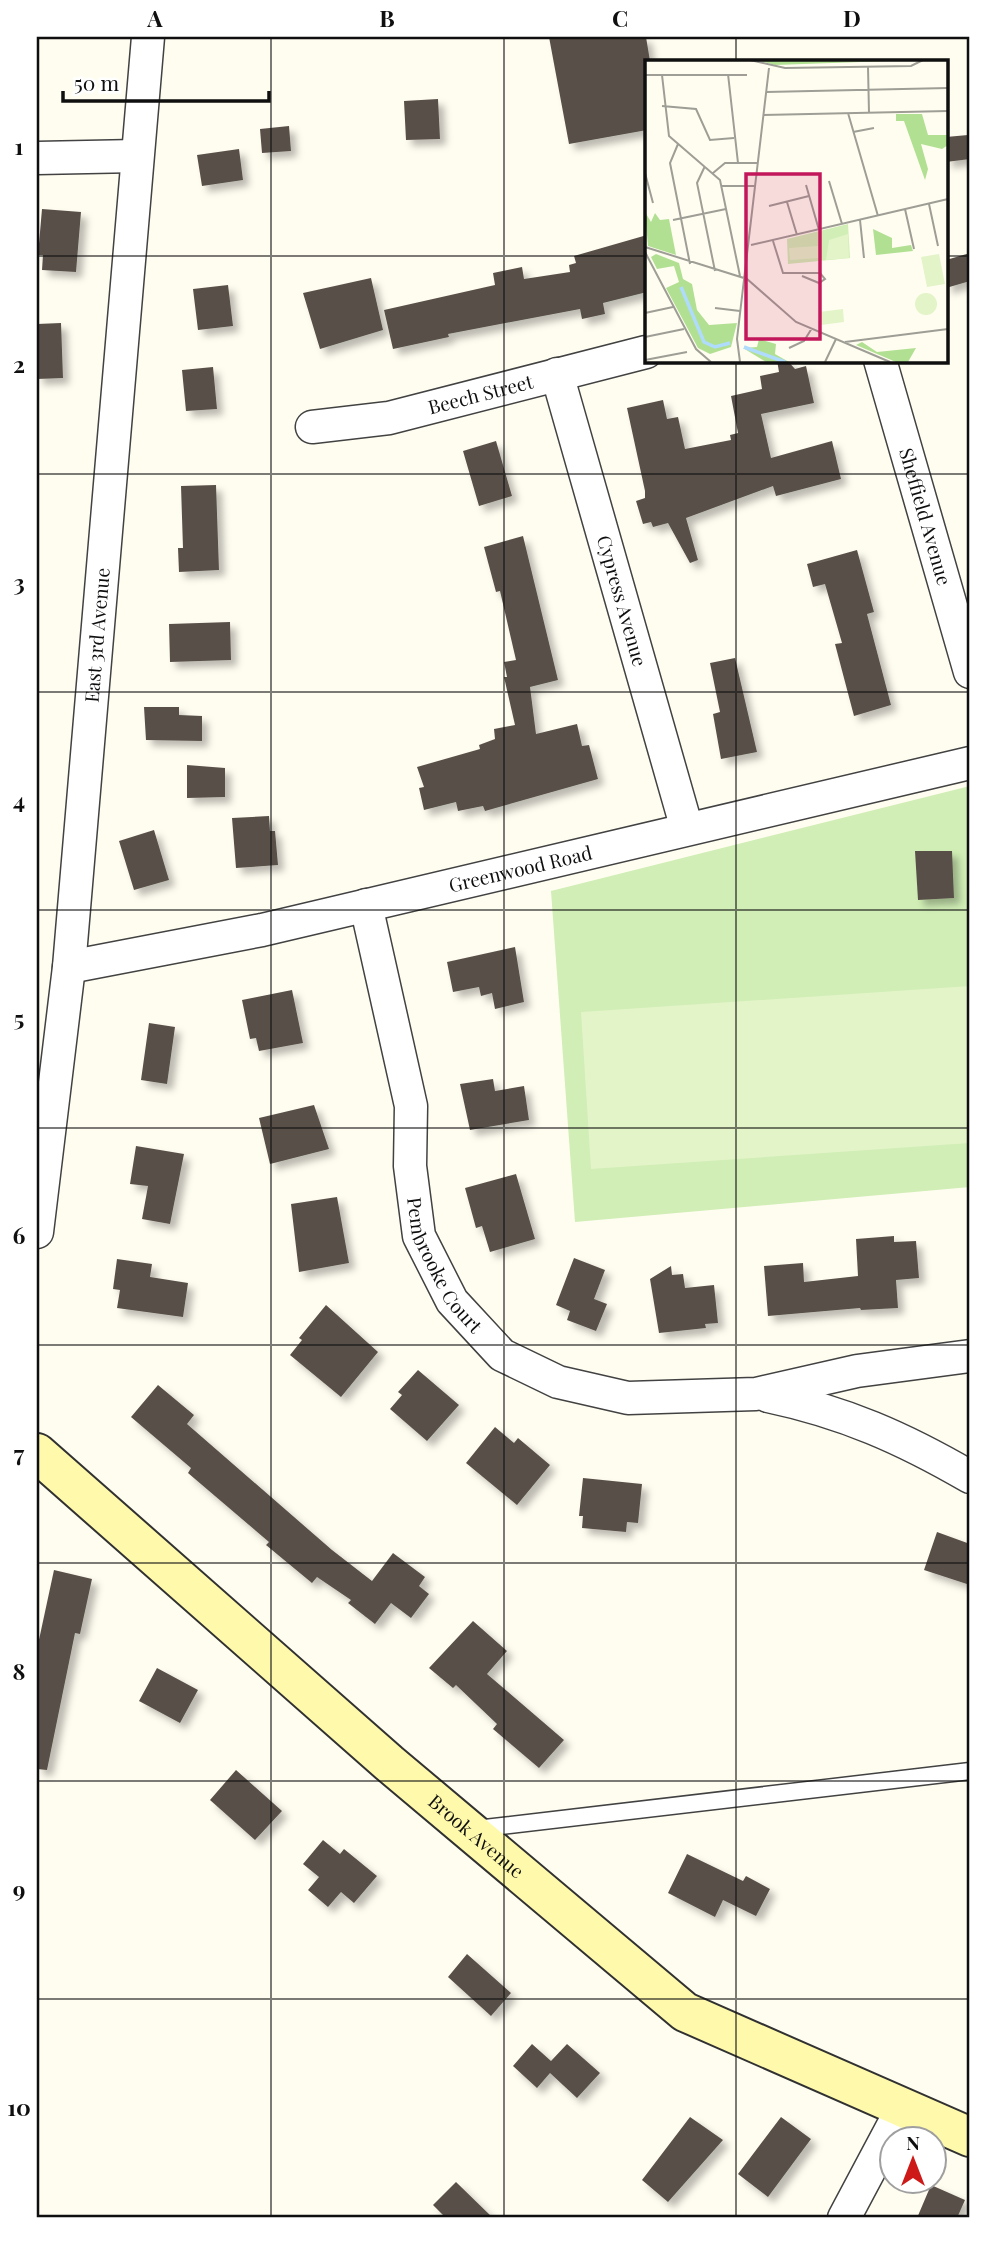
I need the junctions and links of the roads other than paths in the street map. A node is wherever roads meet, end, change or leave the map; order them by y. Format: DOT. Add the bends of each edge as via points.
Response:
graph roads {
  1 [pos="148,37"];
  2 [pos="137,156"];
  3 [pos="37,158"];
  4 [pos="645,352"];
  5 [pos="881,362"];
  6 [pos="557,374"];
  7 [pos="312,427"];
  8 [pos="970,672"];
  9 [pos="970,763"];
  10 [pos="687,829"];
  11 [pos="366,905"];
  12 [pos="69,967"];
  13 [pos="37,1233"];
  14 [pos="970,1356"];
  15 [pos="756,1394"];
  16 [pos="37,1453"];
  17 [pos="970,1477"];
  18 [pos="970,1771"];
  19 [pos="468,1830"];
  20 [pos="903,2107"];
  21 [pos="970,2137"];
  22 [pos="844,2218"];
  1 -- 2 [label="street, East 3rd Avenue"];
  2 -- 3 [label="street"];
  2 -- 12 [label="street, East 3rd Avenue"];
  4 -- 6 [label="street, Beech Street"];
  5 -- 8 [label="street, Sheffield Avenue"];
  6 -- 7 [label="street, Beech Street" via="389,418"];
  6 -- 10 [label="street, Cypress Avenue"];
  9 -- 10 [label="street, Greenwood Road"];
  10 -- 11 [label="street, Greenwood Road"];
  11 -- 12 [label="street, Greenwood Road"];
  11 -- 15 [label="street, Pembrooke Court" via="411,1106 410,1166 419,1236 452,1301 502,1355 558,1382 628,1398"];
  12 -- 13 [label="street, East 3rd Avenue"];
  14 -- 15 [label="street, Pembrooke Court" via="857,1371"];
  15 -- 17 [label="street, Pembrooke Court" via="822,1407 889,1434"];
  16 -- 19 [label="street, Brook Avenue"];
  18 -- 19 [label="lane"];
  19 -- 20 [label="street, Brook Avenue" via="685,2012"];
  20 -- 21 [label="street, Brook Avenue"];
  20 -- 22 [label="street"];
}
